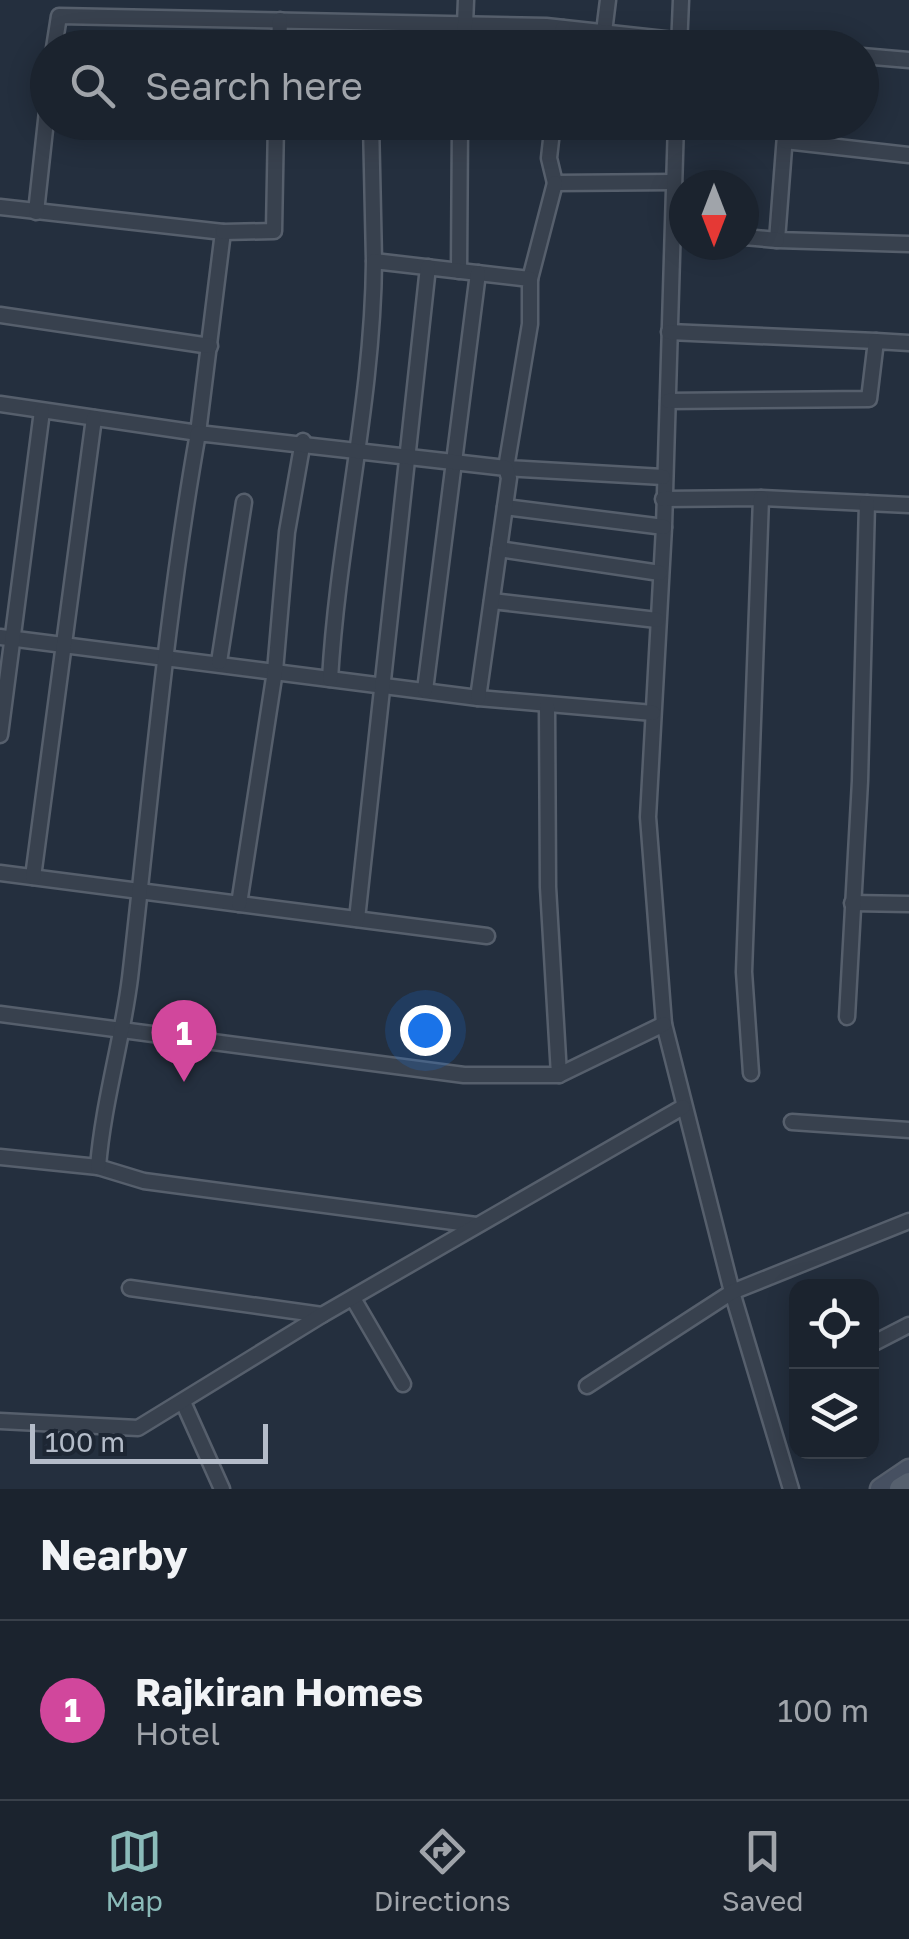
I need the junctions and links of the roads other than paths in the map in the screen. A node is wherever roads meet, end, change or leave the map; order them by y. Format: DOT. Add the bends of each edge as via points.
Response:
graph roads {
  1 [pos="466,0"];
  2 [pos="608,0"];
  3 [pos="681,0"];
  4 [pos="59,8"];
  5 [pos="280,20"];
  6 [pos="465,23"];
  7 [pos="564,28"];
  8 [pos="280,30"];
  9 [pos="465,30"];
  10 [pos="584,30"];
  11 [pos="604,30"];
  12 [pos="680,30"];
  13 [pos="879,57"];
  14 [pos="909,60"];
  15 [pos="44,140"];
  16 [pos="276,140"];
  17 [pos="372,140"];
  18 [pos="460,140"];
  19 [pos="551,140"];
  20 [pos="675,140"];
  21 [pos="785,140"];
  22 [pos="909,156"];
  23 [pos="674,170"];
  24 [pos="669,182"];
  25 [pos="555,183"];
  26 [pos="0,206"];
  27 [pos="36,212"];
  28 [pos="223,232"];
  29 [pos="759,238"];
  30 [pos="777,240"];
  31 [pos="909,244"];
  32 [pos="374,260"];
  33 [pos="677,260"];
  34 [pos="428,267"];
  35 [pos="460,270"];
  36 [pos="478,273"];
  37 [pos="530,279"];
  38 [pos="0,315"];
  39 [pos="670,332"];
  40 [pos="876,341"];
  41 [pos="909,343"];
  42 [pos="210,346"];
  43 [pos="668,401"];
  44 [pos="0,404"];
  45 [pos="42,411"];
  46 [pos="94,418"];
  47 [pos="198,432"];
  48 [pos="303,441"];
  49 [pos="359,448"];
  50 [pos="407,455"];
  51 [pos="455,461"];
  52 [pos="506,468"];
  53 [pos="663,477"];
  54 [pos="761,498"];
  55 [pos="663,500"];
  56 [pos="244,502"];
  57 [pos="867,502"];
  58 [pos="505,506"];
  59 [pos="909,506"];
  60 [pos="664,527"];
  61 [pos="499,550"];
  62 [pos="660,573"];
  63 [pos="492,601"];
  64 [pos="657,620"];
  65 [pos="6,638"];
  66 [pos="65,644"];
  67 [pos="165,655"];
  68 [pos="219,662"];
  69 [pos="275,671"];
  70 [pos="330,679"];
  71 [pos="383,686"];
  72 [pos="426,690"];
  73 [pos="478,698"];
  74 [pos="547,706"];
  75 [pos="653,713"];
  76 [pos="0,736"];
  77 [pos="0,873"];
  78 [pos="33,877"];
  79 [pos="140,891"];
  80 [pos="852,903"];
  81 [pos="240,904"];
  82 [pos="909,904"];
  83 [pos="357,919"];
  84 [pos="487,936"];
  85 [pos="0,1014"];
  86 [pos="847,1016"];
  87 [pos="664,1024"];
  88 [pos="124,1030"];
  89 [pos="751,1072"];
  90 [pos="558,1075"];
  91 [pos="683,1107"];
  92 [pos="792,1122"];
  93 [pos="909,1130"];
  94 [pos="0,1158"];
  95 [pos="98,1166"];
  96 [pos="909,1221"];
  97 [pos="476,1225"];
  98 [pos="130,1288"];
  99 [pos="732,1292"];
  100 [pos="354,1300"];
  101 [pos="322,1315"];
  102 [pos="909,1326"];
  103 [pos="879,1341"];
  104 [pos="403,1384"];
  105 [pos="587,1386"];
  106 [pos="183,1402"];
  107 [pos="0,1421"];
  108 [pos="909,1470"];
  109 [pos="909,1484"];
  110 [pos="222,1489"];
  111 [pos="792,1489"];
  112 [pos="880,1489"];
  113 [pos="902,1489"];
  1 -- 6 [label="street"];
  2 -- 11 [label="street"];
  3 -- 12 [label="street"];
  4 -- 5 [label="street"];
  5 -- 6 [label="street"];
  5 -- 8 [label="street"];
  6 -- 7 [label="street"];
  6 -- 9 [label="street"];
  7 -- 10 [label="street"];
  13 -- 14 [label="street"];
  15 -- 27 [label="street"];
  16 -- 28 [label="street" via="274,231"];
  17 -- 32 [label="street"];
  18 -- 35 [label="street"];
  19 -- 25 [label="street"];
  20 -- 23 [label="street"];
  21 -- 22 [label="street"];
  21 -- 30 [label="street"];
  24 -- 25 [label="street"];
  25 -- 37 [label="street"];
  26 -- 27 [label="street"];
  27 -- 28 [label="street"];
  28 -- 42 [label="street"];
  29 -- 30 [label="street"];
  30 -- 31 [label="street"];
  32 -- 34 [label="street"];
  32 -- 49 [label="street"];
  33 -- 39 [label="street"];
  34 -- 35 [label="street"];
  34 -- 50 [label="street"];
  35 -- 36 [label="street"];
  36 -- 37 [label="street"];
  36 -- 51 [label="street"];
  37 -- 52 [label="street" via="530,324"];
  38 -- 42 [label="street"];
  39 -- 40 [label="street"];
  39 -- 43 [label="street"];
  40 -- 41 [label="street"];
  40 -- 43 [label="street" via="869,399"];
  42 -- 47 [label="street"];
  43 -- 53 [label="street"];
  44 -- 45 [label="street"];
  45 -- 46 [label="street"];
  45 -- 65 [label="street"];
  46 -- 47 [label="street"];
  46 -- 66 [label="street"];
  47 -- 48 [label="street"];
  47 -- 67 [label="street"];
  48 -- 49 [label="street"];
  48 -- 69 [label="street"];
  49 -- 50 [label="street"];
  49 -- 70 [label="street" via="334,601"];
  50 -- 51 [label="street"];
  50 -- 71 [label="street"];
  51 -- 52 [label="street"];
  51 -- 72 [label="street"];
  52 -- 53 [label="street"];
  52 -- 58 [label="street"];
  53 -- 55 [label="street"];
  54 -- 55 [label="street"];
  54 -- 57 [label="street"];
  54 -- 89 [label="street" via="744,972"];
  55 -- 60 [label="street"];
  56 -- 68 [label="street"];
  57 -- 59 [label="street"];
  57 -- 80 [label="street"];
  58 -- 60 [label="street"];
  58 -- 61 [label="street"];
  60 -- 62 [label="street"];
  61 -- 62 [label="street"];
  61 -- 63 [label="street"];
  62 -- 64 [label="street"];
  63 -- 64 [label="street"];
  63 -- 73 [label="street"];
  64 -- 75 [label="street"];
  65 -- 66 [label="street"];
  65 -- 76 [label="street"];
  66 -- 67 [label="street"];
  66 -- 78 [label="street"];
  67 -- 68 [label="street"];
  67 -- 79 [label="street"];
  68 -- 69 [label="street"];
  69 -- 70 [label="street"];
  69 -- 81 [label="street"];
  70 -- 71 [label="street"];
  71 -- 72 [label="street"];
  71 -- 83 [label="street"];
  72 -- 73 [label="street"];
  73 -- 74 [label="street"];
  74 -- 75 [label="street"];
  74 -- 90 [label="street"];
  75 -- 87 [label="street" via="648,818"];
  77 -- 78 [label="street"];
  78 -- 79 [label="street"];
  79 -- 81 [label="street"];
  79 -- 88 [label="street"];
  80 -- 82 [label="street"];
  80 -- 86 [label="street"];
  81 -- 83 [label="street"];
  83 -- 84 [label="street"];
  85 -- 88 [label="street"];
  87 -- 90 [label="street"];
  87 -- 91 [label="street"];
  88 -- 90 [label="street" via="464,1076"];
  88 -- 95 [label="street"];
  91 -- 97 [label="street"];
  91 -- 99 [label="street"];
  92 -- 93 [label="street"];
  94 -- 95 [label="street"];
  95 -- 97 [label="street" via="144,1181"];
  96 -- 99 [label="street"];
  97 -- 100 [label="street"];
  98 -- 101 [label="street"];
  99 -- 105 [label="street"];
  99 -- 111 [label="street"];
  100 -- 101 [label="street"];
  100 -- 104 [label="street"];
  101 -- 106 [label="street"];
  102 -- 103 [label="street"];
  106 -- 107 [label="street" via="138,1428"];
  106 -- 110 [label="street"];
  108 -- 112 [label="main road"];
  109 -- 113 [label="main road"];
}
